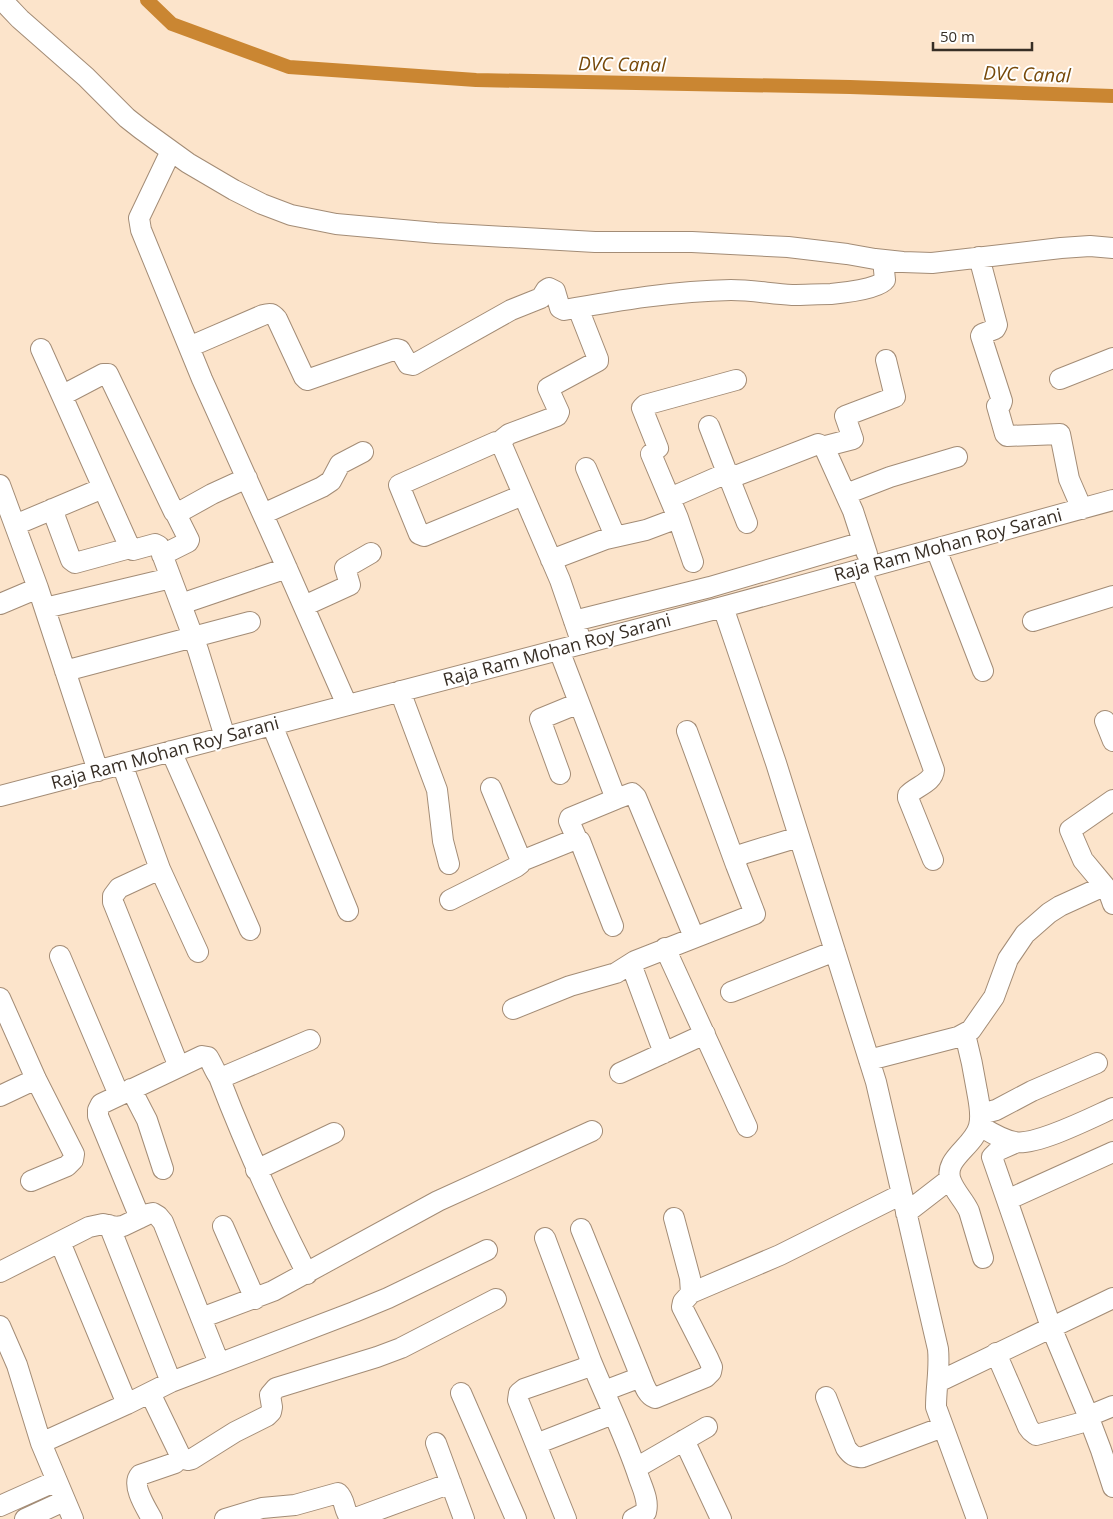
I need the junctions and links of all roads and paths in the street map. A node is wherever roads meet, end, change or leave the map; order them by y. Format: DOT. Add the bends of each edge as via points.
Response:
graph roads {
  1 [pos="2,0"];
  2 [pos="171,151"];
  3 [pos="1113,248"];
  4 [pos="979,257"];
  5 [pos="883,260"];
  6 [pos="578,308"];
  7 [pos="189,346"];
  8 [pos="42,349"];
  9 [pos="1113,358"];
  10 [pos="886,360"];
  11 [pos="1060,379"];
  12 [pos="736,380"];
  13 [pos="62,395"];
  14 [pos="709,426"];
  15 [pos="499,442"];
  16 [pos="825,447"];
  17 [pos="363,452"];
  18 [pos="956,458"];
  19 [pos="586,468"];
  20 [pos="726,472"];
  21 [pos="247,478"];
  22 [pos="0,485"];
  23 [pos="103,488"];
  24 [pos="846,494"];
  25 [pos="523,495"];
  26 [pos="670,498"];
  27 [pos="1113,500"];
  28 [pos="1082,508"];
  29 [pos="52,509"];
  30 [pos="176,514"];
  31 [pos="263,514"];
  32 [pos="678,518"];
  33 [pos="746,523"];
  34 [pos="16,525"];
  35 [pos="615,536"];
  36 [pos="863,542"];
  37 [pos="130,548"];
  38 [pos="936,549"];
  39 [pos="371,553"];
  40 [pos="162,555"];
  41 [pos="551,560"];
  42 [pos="693,562"];
  43 [pos="287,568"];
  44 [pos="866,568"];
  45 [pos="171,578"];
  46 [pos="38,588"];
  47 [pos="1113,596"];
  48 [pos="0,604"];
  49 [pos="181,604"];
  50 [pos="304,606"];
  51 [pos="723,607"];
  52 [pos="45,608"];
  53 [pos="574,621"];
  54 [pos="1032,621"];
  55 [pos="250,622"];
  56 [pos="194,638"];
  57 [pos="582,644"];
  58 [pos="559,650"];
  59 [pos="65,671"];
  60 [pos="983,671"];
  61 [pos="400,691"];
  62 [pos="579,704"];
  63 [pos="347,705"];
  64 [pos="1105,721"];
  65 [pos="272,725"];
  66 [pos="687,731"];
  67 [pos="225,737"];
  68 [pos="1113,741"];
  69 [pos="171,751"];
  70 [pos="122,764"];
  71 [pos="98,770"];
  72 [pos="560,774"];
  73 [pos="491,788"];
  74 [pos="0,796"];
  75 [pos="616,799"];
  76 [pos="1113,800"];
  77 [pos="800,837"];
  78 [pos="576,838"];
  79 [pos="522,860"];
  80 [pos="933,860"];
  81 [pos="449,864"];
  82 [pos="736,865"];
  83 [pos="160,869"];
  84 [pos="1110,894"];
  85 [pos="450,900"];
  86 [pos="348,911"];
  87 [pos="613,926"];
  88 [pos="250,930"];
  89 [pos="694,937"];
  90 [pos="666,948"];
  91 [pos="835,951"];
  92 [pos="198,952"];
  93 [pos="60,956"];
  94 [pos="631,964"];
  95 [pos="731,992"];
  96 [pos="0,998"];
  97 [pos="513,1009"];
  98 [pos="705,1034"];
  99 [pos="966,1034"];
  100 [pos="310,1040"];
  101 [pos="664,1052"];
  102 [pos="869,1060"];
  103 [pos="1097,1063"];
  104 [pos="179,1067"];
  105 [pos="620,1072"];
  106 [pos="219,1076"];
  107 [pos="36,1079"];
  108 [pos="125,1092"];
  109 [pos="0,1096"];
  110 [pos="1113,1108"];
  111 [pos="980,1120"];
  112 [pos="747,1127"];
  113 [pos="592,1131"];
  114 [pos="334,1133"];
  115 [pos="1015,1142"];
  116 [pos="1113,1152"];
  117 [pos="163,1169"];
  118 [pos="256,1170"];
  119 [pos="950,1179"];
  120 [pos="31,1180"];
  121 [pos="1007,1200"];
  122 [pos="904,1203"];
  123 [pos="140,1218"];
  124 [pos="674,1218"];
  125 [pos="109,1225"];
  126 [pos="223,1226"];
  127 [pos="582,1229"];
  128 [pos="546,1238"];
  129 [pos="60,1242"];
  130 [pos="487,1250"];
  131 [pos="983,1258"];
  132 [pos="0,1272"];
  133 [pos="307,1274"];
  134 [pos="691,1293"];
  135 [pos="1113,1298"];
  136 [pos="255,1299"];
  137 [pos="496,1299"];
  138 [pos="201,1318"];
  139 [pos="0,1326"];
  140 [pos="1051,1327"];
  141 [pos="996,1352"];
  142 [pos="591,1361"];
  143 [pos="219,1363"];
  144 [pos="640,1377"];
  145 [pos="171,1382"];
  146 [pos="938,1382"];
  147 [pos="150,1392"];
  148 [pos="461,1392"];
  149 [pos="604,1392"];
  150 [pos="826,1397"];
  151 [pos="127,1404"];
  152 [pos="1113,1406"];
  153 [pos="614,1414"];
  154 [pos="1089,1416"];
  155 [pos="707,1427"];
  156 [pos="943,1428"];
  157 [pos="684,1440"];
  158 [pos="41,1443"];
  159 [pos="436,1443"];
  160 [pos="536,1444"];
  161 [pos="179,1458"];
  162 [pos="636,1468"];
  163 [pos="56,1481"];
  164 [pos="451,1483"];
  165 [pos="1113,1487"];
  166 [pos="64,1500"];
  167 [pos="0,1506"];
  168 [pos="25,1519"];
  169 [pos="73,1519"];
  170 [pos="152,1519"];
  171 [pos="225,1519"];
  172 [pos="352,1519"];
  173 [pos="464,1519"];
  174 [pos="516,1519"];
  175 [pos="566,1519"];
  176 [pos="633,1519"];
  177 [pos="721,1519"];
  178 [pos="977,1519"];
  1 -- 2 [label="street" via="127,118"];
  2 -- 5 [label="street" via="262,204 336,224 595,242 788,246"];
  2 -- 7 [label="street" via="139,223"];
  3 -- 4 [label="street" via="1080,246"];
  4 -- 5 [label="street" via="932,263"];
  4 -- 28 [label="street" via="997,325 981,336 1002,401 997,406 1005,434 1060,434 1069,479"];
  5 -- 6 [label="street" via="884,282 834,294 792,295 732,290 650,295"];
  6 -- 7 [label="street" via="561,309 555,291 548,288 541,298 511,310 413,365 408,364 396,349 307,380 273,314 263,315"];
  6 -- 15 [label="street" via="598,360 548,388 559,412 556,416 509,434"];
  7 -- 21 [label="street"];
  8 -- 13 [label="street"];
  9 -- 11 [label="street"];
  10 -- 16 [label="street" via="895,397 845,416 853,439"];
  12 -- 26 [label="street" via="642,408 658,448 651,454"];
  13 -- 23 [label="street"];
  13 -- 30 [label="street" via="108,374"];
  14 -- 20 [label="street"];
  15 -- 25 [label="street"];
  15 -- 25 [label="street" via="400,484 420,534 424,536"];
  16 -- 20 [label="street" via="818,444 738,475"];
  16 -- 24 [label="street"];
  17 -- 31 [label="street" via="340,464 331,481 322,488"];
  18 -- 24 [label="street"];
  19 -- 35 [label="street"];
  20 -- 26 [label="street"];
  20 -- 33 [label="street"];
  21 -- 30 [label="street"];
  21 -- 31 [label="street"];
  22 -- 34 [label="street"];
  23 -- 29 [label="street"];
  23 -- 37 [label="street"];
  24 -- 36 [label="street"];
  25 -- 41 [label="street"];
  26 -- 32 [label="street"];
  27 -- 28 [label="street, Raja Ram Mohan Roy Sarani"];
  28 -- 38 [label="street, Raja Ram Mohan Roy Sarani"];
  29 -- 34 [label="street"];
  29 -- 37 [label="street" via="71,560 75,563"];
  30 -- 40 [label="street" via="189,540"];
  31 -- 43 [label="street"];
  32 -- 35 [label="street" via="646,530"];
  32 -- 42 [label="street"];
  34 -- 46 [label="street"];
  35 -- 41 [label="street"];
  36 -- 44 [label="street"];
  36 -- 53 [label="street" via="710,587"];
  37 -- 40 [label="street" via="155,544"];
  38 -- 44 [label="street, Raja Ram Mohan Roy Sarani"];
  38 -- 60 [label="street"];
  39 -- 50 [label="street" via="345,568 350,585"];
  40 -- 45 [label="street"];
  41 -- 53 [label="street"];
  43 -- 49 [label="street"];
  43 -- 50 [label="street"];
  44 -- 51 [label="street, Raja Ram Mohan Roy Sarani"];
  44 -- 80 [label="street" via="934,770 931,779 908,795"];
  45 -- 49 [label="street"];
  45 -- 52 [label="street"];
  46 -- 48 [label="street"];
  46 -- 52 [label="street"];
  47 -- 54 [label="street"];
  49 -- 56 [label="street"];
  50 -- 63 [label="street"];
  51 -- 57 [label="street, Raja Ram Mohan Roy Sarani"];
  51 -- 77 [label="street"];
  52 -- 59 [label="street"];
  53 -- 57 [label="street"];
  55 -- 56 [label="street"];
  56 -- 59 [label="street"];
  56 -- 67 [label="street"];
  57 -- 58 [label="street, Raja Ram Mohan Roy Sarani"];
  58 -- 61 [label="street, Raja Ram Mohan Roy Sarani"];
  58 -- 62 [label="street"];
  59 -- 71 [label="street"];
  61 -- 63 [label="street, Raja Ram Mohan Roy Sarani"];
  61 -- 81 [label="street" via="437,790"];
  62 -- 72 [label="street" via="540,719"];
  62 -- 75 [label="street"];
  63 -- 65 [label="street, Raja Ram Mohan Roy Sarani"];
  64 -- 68 [label="street"];
  65 -- 67 [label="street, Raja Ram Mohan Roy Sarani"];
  65 -- 86 [label="street"];
  66 -- 82 [label="street"];
  67 -- 69 [label="street, Raja Ram Mohan Roy Sarani"];
  69 -- 70 [label="street, Raja Ram Mohan Roy Sarani"];
  69 -- 88 [label="street"];
  70 -- 71 [label="street, Raja Ram Mohan Roy Sarani"];
  70 -- 83 [label="street"];
  71 -- 74 [label="street, Raja Ram Mohan Roy Sarani"];
  73 -- 79 [label="street"];
  75 -- 78 [label="street" via="570,818"];
  75 -- 89 [label="street" via="632,793 636,797"];
  76 -- 84 [label="street" via="1070,830 1083,860"];
  77 -- 82 [label="street" via="740,855"];
  77 -- 91 [label="street"];
  78 -- 79 [label="street"];
  78 -- 87 [label="street" via="580,841"];
  79 -- 85 [label="street" via="516,867"];
  82 -- 89 [label="street" via="755,914"];
  83 -- 92 [label="street"];
  83 -- 104 [label="street" via="119,888 112,896"];
  84 -- 99 [label="street" via="1060,906 1025,934 1008,959 994,997"];
  89 -- 90 [label="street"];
  90 -- 94 [label="street"];
  90 -- 98 [label="street"];
  91 -- 95 [label="street"];
  91 -- 102 [label="street"];
  93 -- 108 [label="street"];
  94 -- 97 [label="street" via="616,974 570,986"];
  94 -- 101 [label="street"];
  96 -- 107 [label="street"];
  98 -- 101 [label="street"];
  98 -- 112 [label="street"];
  99 -- 102 [label="street"];
  99 -- 111 [label="street"];
  100 -- 106 [label="street"];
  101 -- 105 [label="street"];
  102 -- 122 [label="street"];
  103 -- 111 [label="street" via="1032,1091"];
  104 -- 106 [label="street" via="202,1056 208,1057"];
  104 -- 108 [label="street"];
  106 -- 118 [label="street"];
  107 -- 109 [label="street"];
  107 -- 120 [label="street" via="74,1154 74,1160"];
  108 -- 117 [label="street" via="151,1129"];
  108 -- 123 [label="street" via="101,1104 98,1116"];
  110 -- 115 [label="street" via="1032,1142"];
  111 -- 115 [label="street" via="1004,1139"];
  111 -- 119 [label="street" via="972,1141 950,1165"];
  113 -- 133 [label="street" via="438,1201"];
  114 -- 118 [label="street"];
  115 -- 121 [label="street" via="992,1157"];
  116 -- 121 [label="street"];
  118 -- 133 [label="street"];
  119 -- 122 [label="street"];
  119 -- 131 [label="street" via="968,1211"];
  121 -- 140 [label="street"];
  122 -- 134 [label="street"];
  122 -- 146 [label="street" via="938,1350"];
  123 -- 125 [label="street" via="123,1226"];
  123 -- 138 [label="street" via="153,1213 163,1222"];
  124 -- 134 [label="street"];
  125 -- 129 [label="street" via="89,1227"];
  125 -- 145 [label="street"];
  126 -- 136 [label="street"];
  127 -- 144 [label="street"];
  128 -- 142 [label="street"];
  129 -- 132 [label="street"];
  129 -- 151 [label="street"];
  130 -- 143 [label="street" via="354,1312"];
  133 -- 136 [label="street"];
  134 -- 144 [label="street" via="682,1307 708,1358 711,1372 655,1398 647,1392"];
  135 -- 140 [label="street"];
  136 -- 138 [label="street"];
  137 -- 161 [label="street" via="401,1348 276,1388 270,1395 272,1407 267,1416 188,1460"];
  138 -- 143 [label="street"];
  139 -- 158 [label="street" via="17,1365"];
  140 -- 141 [label="street"];
  140 -- 154 [label="street"];
  141 -- 146 [label="street"];
  141 -- 154 [label="street" via="1028,1427 1034,1434 1080,1423"];
  142 -- 149 [label="street"];
  142 -- 160 [label="street" via="582,1370 519,1393 518,1400"];
  143 -- 145 [label="street"];
  144 -- 149 [label="street"];
  145 -- 147 [label="street"];
  146 -- 156 [label="street" via="936,1407"];
  147 -- 151 [label="street"];
  147 -- 161 [label="street"];
  148 -- 174 [label="street"];
  149 -- 153 [label="street"];
  150 -- 156 [label="street" via="846,1448 858,1458"];
  151 -- 158 [label="street"];
  152 -- 154 [label="street"];
  153 -- 160 [label="street"];
  153 -- 162 [label="street"];
  154 -- 165 [label="street"];
  155 -- 157 [label="street"];
  156 -- 178 [label="street"];
  157 -- 162 [label="street"];
  157 -- 177 [label="street"];
  158 -- 163 [label="street"];
  159 -- 164 [label="street"];
  160 -- 175 [label="street"];
  161 -- 170 [label="street" via="175,1463 140,1475 137,1479 136,1485"];
  162 -- 176 [label="street" via="648,1506 646,1512"];
  163 -- 166 [label="street"];
  163 -- 167 [label="street"];
  164 -- 172 [label="street"];
  164 -- 173 [label="street"];
  166 -- 168 [label="street"];
  166 -- 169 [label="street"];
  171 -- 172 [label="street" via="338,1493 347,1515"];
}
